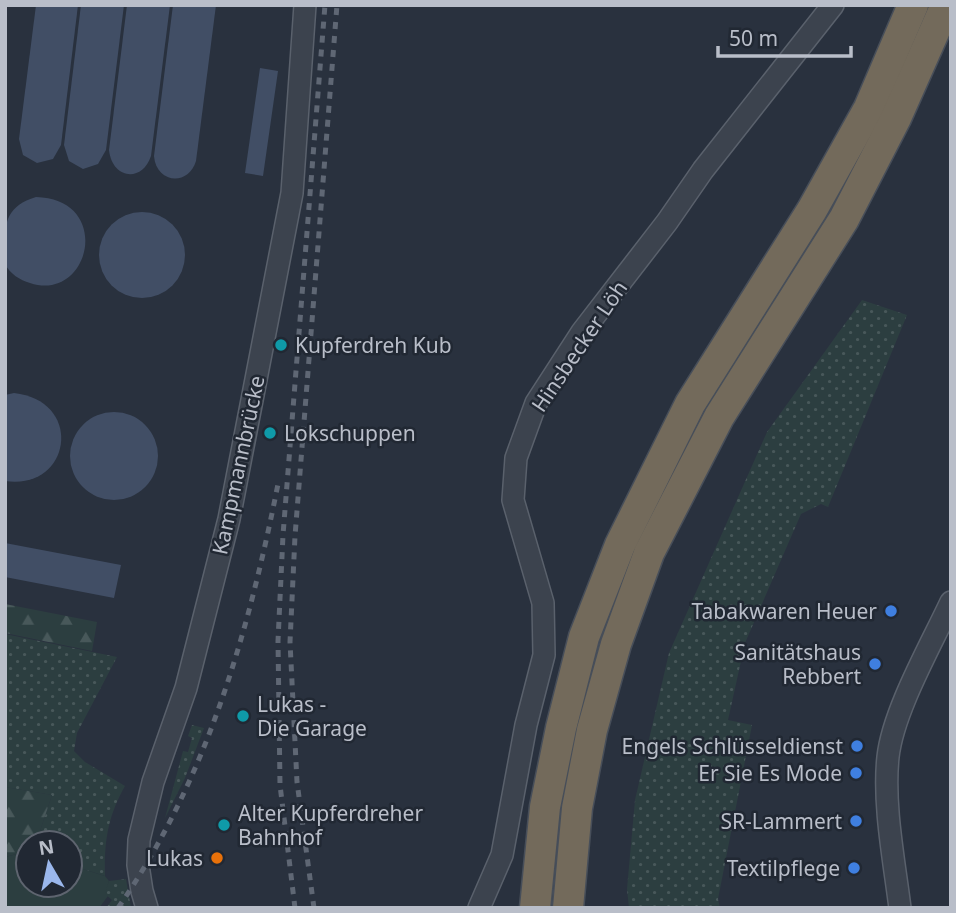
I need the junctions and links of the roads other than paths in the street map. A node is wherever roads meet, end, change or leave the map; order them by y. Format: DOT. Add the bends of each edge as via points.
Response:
graph roads {
  1 [pos="305,5"];
  2 [pos="833,5"];
  3 [pos="913,5"];
  4 [pos="946,5"];
  5 [pos="951,602"];
  6 [pos="143,892"];
  7 [pos="479,908"];
  8 [pos="535,908"];
  9 [pos="568,908"];
  10 [pos="900,908"];
  1 -- 6 [label="street, Kampmannbrücke" via="292,193 229,519 186,688 153,782 139,840"];
  2 -- 7 [label="street, Hinsbecker Löh" via="582,332 536,403 516,458 513,500 543,603 544,655 502,855"];
  3 -- 8 [label="highway" via="869,108 812,210 690,404 620,545 584,637 561,728 545,807"];
  4 -- 9 [label="highway" via="844,219 719,417 649,553 616,644 592,730 577,808"];
  5 -- 10 [label="street" via="905,701 888,757"];
}
